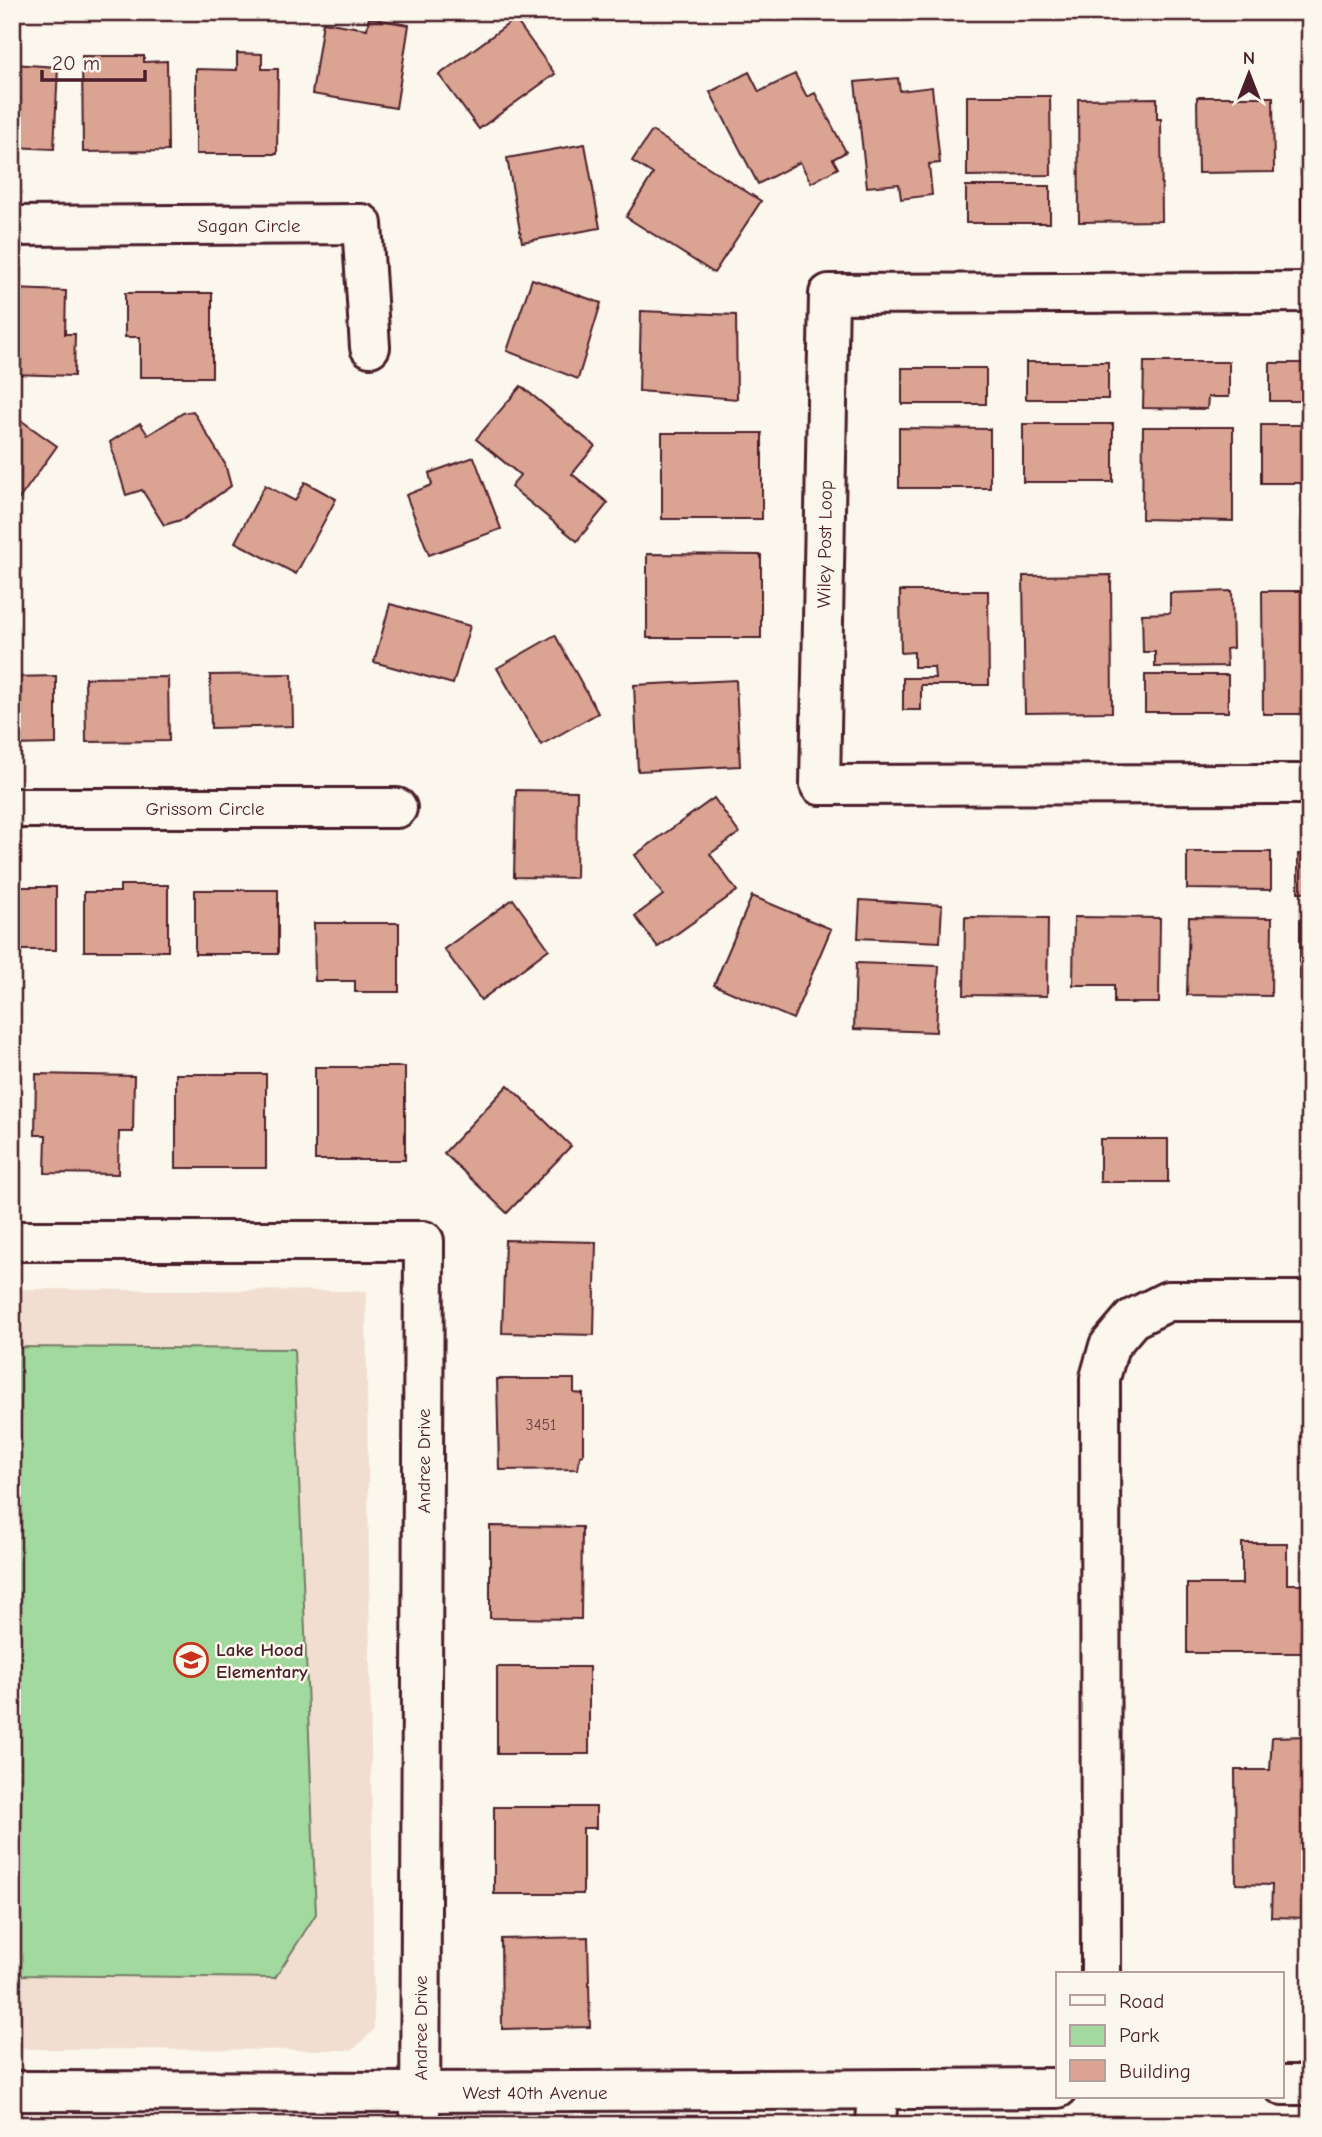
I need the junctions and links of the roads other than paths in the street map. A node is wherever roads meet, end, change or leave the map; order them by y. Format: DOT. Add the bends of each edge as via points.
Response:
graph roads {
  1 [pos="12,226"];
  2 [pos="1310,292"];
  3 [pos="370,347"];
  4 [pos="1310,784"];
  5 [pos="12,808"];
  6 [pos="397,808"];
  7 [pos="12,1241"];
  8 [pos="1310,1301"];
  9 [pos="1101,1972"];
  10 [pos="1284,2085"];
  11 [pos="1310,2085"];
  12 [pos="1056,2088"];
  13 [pos="12,2091"];
  14 [pos="877,2107"];
  15 [pos="420,2108"];
  1 -- 3 [label="street, Sagan Circle" via="362,224"];
  2 -- 4 [label="street, Wiley Post Loop" via="829,294 820,785"];
  5 -- 6 [label="street, Grissom Circle"];
  7 -- 15 [label="street, Andree Drive" via="424,1241"];
  8 -- 9 [label="street" via="1168,1301 1132,1319 1109,1346 1100,1378"];
  10 -- 11 [label="street"];
  12 -- 14 [label="street, West 40th Avenue"];
  13 -- 15 [label="street, West 40th Avenue"];
  14 -- 15 [label="street, West 40th Avenue"];
}
